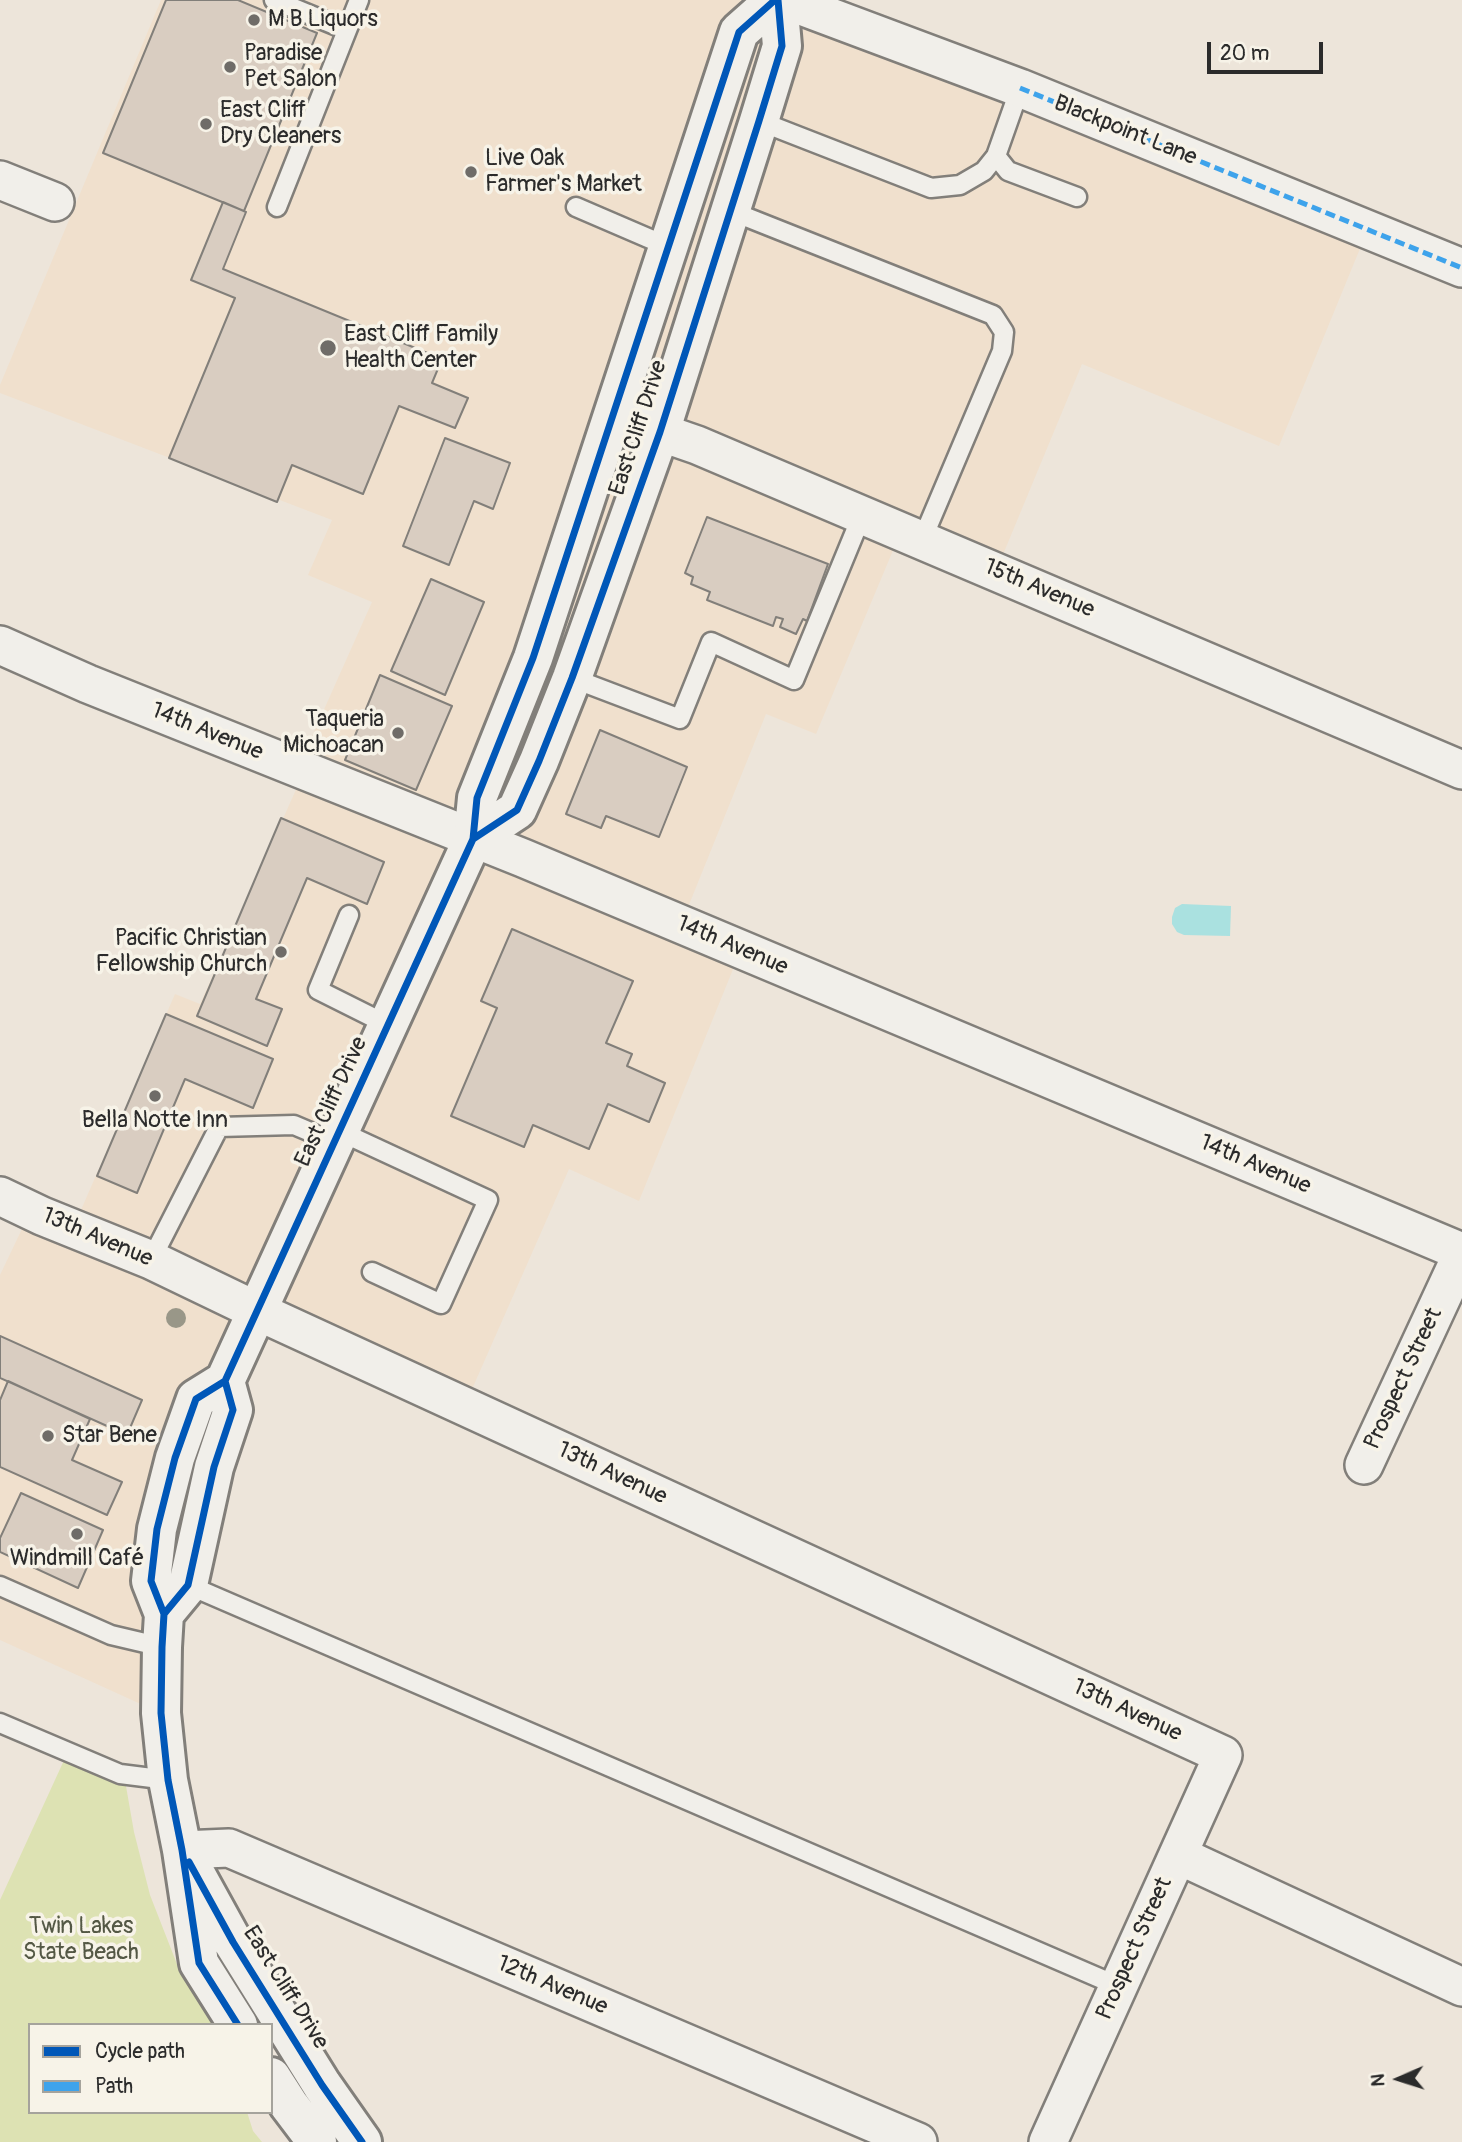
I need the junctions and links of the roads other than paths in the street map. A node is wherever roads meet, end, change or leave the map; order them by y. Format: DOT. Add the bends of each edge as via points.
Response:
graph roads {
  1 [pos="274,0"];
  2 [pos="359,0"];
  3 [pos="776,0"];
  4 [pos="785,0"];
  5 [pos="347,30"];
  6 [pos="1020,88"];
  7 [pos="759,121"];
  8 [pos="996,156"];
  9 [pos="0,180"];
  10 [pos="1077,197"];
  11 [pos="55,202"];
  12 [pos="277,207"];
  13 [pos="576,207"];
  14 [pos="731,211"];
  15 [pos="669,247"];
  16 [pos="1462,268"];
  17 [pos="613,416"];
  18 [pos="660,432"];
  19 [pos="862,514"];
  20 [pos="922,540"];
  21 [pos="0,645"];
  22 [pos="572,678"];
  23 [pos="1462,770"];
  24 [pos="473,839"];
  25 [pos="349,915"];
  26 [pos="388,1026"];
  27 [pos="337,1137"];
  28 [pos="0,1196"];
  29 [pos="1462,1253"];
  30 [pos="151,1260"];
  31 [pos="372,1272"];
  32 [pos="257,1311"];
  33 [pos="1364,1465"];
  34 [pos="0,1586"];
  35 [pos="171,1615"];
  36 [pos="0,1723"];
  37 [pos="1223,1755"];
  38 [pos="168,1780"];
  39 [pos="183,1850"];
  40 [pos="1178,1855"];
  41 [pos="1118,1986"];
  42 [pos="1462,1987"];
  43 [pos="237,2023"];
  44 [pos="273,2080"];
  45 [pos="317,2142"];
  46 [pos="362,2142"];
  47 [pos="918,2142"];
  48 [pos="1048,2142"];
  1 -- 5 [label="lane"];
  2 -- 5 [label="lane"];
  3 -- 7 [label="main road, East Cliff Drive" via="782,46"];
  3 -- 15 [label="main road, East Cliff Drive" via="739,32"];
  4 -- 6 [label="street, Blackpoint Lane"];
  5 -- 12 [label="lane"];
  6 -- 8 [label="lane"];
  6 -- 16 [label="street, Blackpoint Lane"];
  7 -- 8 [label="lane" via="931,188 960,185 984,171"];
  7 -- 14 [label="main road, East Cliff Drive"];
  8 -- 10 [label="lane" via="1008,171"];
  9 -- 11 [label="street"];
  13 -- 15 [label="lane"];
  14 -- 18 [label="main road, East Cliff Drive"];
  14 -- 20 [label="lane" via="993,315 1004,332 1002,351"];
  15 -- 17 [label="main road, East Cliff Drive"];
  17 -- 18 [label="street, 15th Avenue"];
  17 -- 24 [label="main road, East Cliff Drive" via="533,658 477,798"];
  18 -- 19 [label="street, 15th Avenue"];
  18 -- 22 [label="main road, East Cliff Drive"];
  19 -- 20 [label="street, 15th Avenue"];
  19 -- 22 [label="lane" via="794,680 711,642 680,719"];
  20 -- 23 [label="street, 15th Avenue"];
  21 -- 24 [label="street, 14th Avenue"];
  22 -- 24 [label="main road, East Cliff Drive" via="517,810"];
  24 -- 26 [label="main road, East Cliff Drive"];
  24 -- 29 [label="street, 14th Avenue"];
  25 -- 26 [label="lane" via="318,990"];
  26 -- 27 [label="main road, East Cliff Drive"];
  27 -- 30 [label="lane" via="294,1125 219,1127"];
  27 -- 31 [label="lane" via="488,1200 441,1304"];
  27 -- 32 [label="main road, East Cliff Drive"];
  28 -- 30 [label="street, 13th Avenue"];
  29 -- 33 [label="street, Prospect Street"];
  30 -- 32 [label="street, 13th Avenue"];
  32 -- 35 [label="main road, East Cliff Drive" via="225,1381 233,1410"];
  32 -- 37 [label="street, 13th Avenue"];
  34 -- 35 [label="lane" via="111,1635"];
  35 -- 38 [label="main road, East Cliff Drive" via="161,1713"];
  35 -- 41 [label="lane"];
  36 -- 38 [label="lane" via="120,1774"];
  37 -- 40 [label="street, Prospect Street"];
  38 -- 39 [label="main road, East Cliff Drive"];
  39 -- 43 [label="main road, East Cliff Drive" via="199,1963"];
  39 -- 46 [label="main road, East Cliff Drive" via="233,1942"];
  39 -- 47 [label="street, 12th Avenue" via="229,1848"];
  40 -- 41 [label="street, Prospect Street"];
  40 -- 42 [label="street"];
  41 -- 48 [label="street, Prospect Street"];
  44 -- 45 [label="main road"];
}
